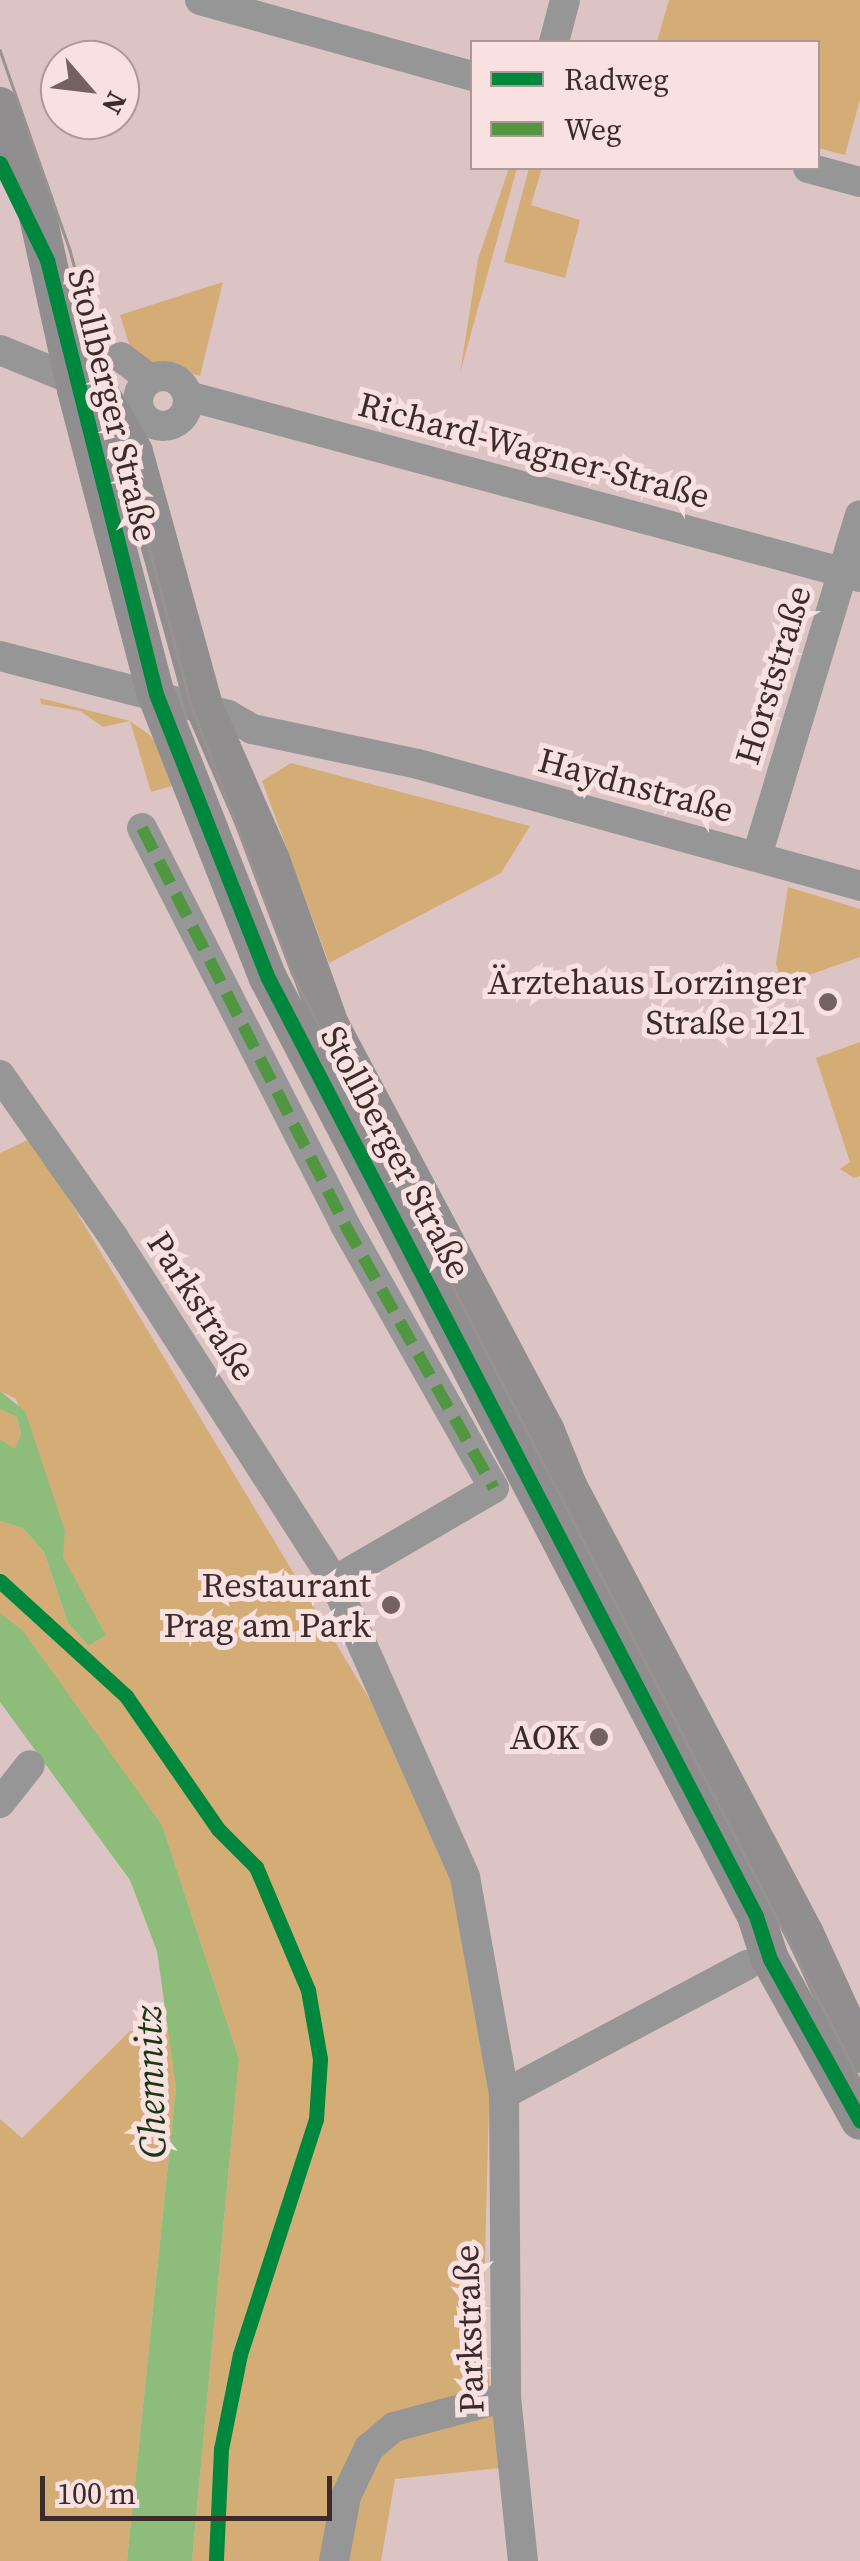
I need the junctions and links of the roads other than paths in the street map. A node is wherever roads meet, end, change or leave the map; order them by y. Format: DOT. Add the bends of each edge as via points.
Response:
graph roads {
  1 [pos="565,0"];
  2 [pos="210,1"];
  3 [pos="555,40"];
  4 [pos="470,75"];
  5 [pos="0,106"];
  6 [pos="0,163"];
  7 [pos="815,170"];
  8 [pos="860,182"];
  9 [pos="46,260"];
  10 [pos="69,340"];
  11 [pos="0,350"];
  12 [pos="121,357"];
  13 [pos="73,380"];
  14 [pos="150,380"];
  15 [pos="188,396"];
  16 [pos="860,515"];
  17 [pos="852,575"];
  18 [pos="0,656"];
  19 [pos="156,694"];
  20 [pos="216,712"];
  21 [pos="142,828"];
  22 [pos="756,856"];
  23 [pos="860,886"];
  24 [pos="0,1075"];
  25 [pos="334,1582"];
  26 [pos="30,1765"];
  27 [pos="0,1802"];
  28 [pos="747,1965"];
  29 [pos="860,2054"];
  30 [pos="504,2094"];
  31 [pos="860,2121"];
  32 [pos="506,2397"];
  33 [pos="334,2561"];
  34 [pos="523,2561"];
  1 -- 3 [label="street"];
  2 -- 4 [label="street"];
  5 -- 9 [label="main road, Stollberger Straße" via="35,203"];
  6 -- 9 [label="main road, Stollberger Straße"];
  7 -- 8 [label="street"];
  9 -- 10 [label="main road, Stollberger Straße"];
  10 -- 13 [label="main road, Stollberger Straße"];
  10 -- 20 [label="main road, Stollberger Straße" via="134,452"];
  11 -- 13 [label="street"];
  12 -- 14 [label="street, Richard-Wagner-Straße"];
  13 -- 19 [label="main road, Stollberger Straße"];
  14 -- 15 [label="street, Richard-Wagner-Straße" via="169,376"];
  14 -- 15 [label="street" via="138,406 154,425 181,420"];
  15 -- 17 [label="street, Richard-Wagner-Straße"];
  16 -- 17 [label="street, Horststraße"];
  17 -- 22 [label="street, Horststraße"];
  18 -- 19 [label="street, Haydnstraße"];
  19 -- 20 [label="street, Haydnstraße"];
  19 -- 31 [label="main road, Stollberger Straße" via="268,978 747,1898 770,1959"];
  20 -- 22 [label="street, Haydnstraße" via="268,733 392,758"];
  20 -- 29 [label="main road, Stollberger Straße" via="330,1026 546,1429 569,1488 805,1934"];
  21 -- 25 [label="street" via="345,1225 494,1488"];
  22 -- 23 [label="street, Haydnstraße"];
  24 -- 25 [label="street, Parkstraße" via="114,1238"];
  25 -- 30 [label="street, Parkstraße" via="466,1877"];
  26 -- 27 [label="street"];
  28 -- 30 [label="street"];
  30 -- 32 [label="street, Parkstraße"];
  32 -- 33 [label="street" via="394,2427 369,2448 346,2496"];
  32 -- 34 [label="street, Parkstraße"];
}
